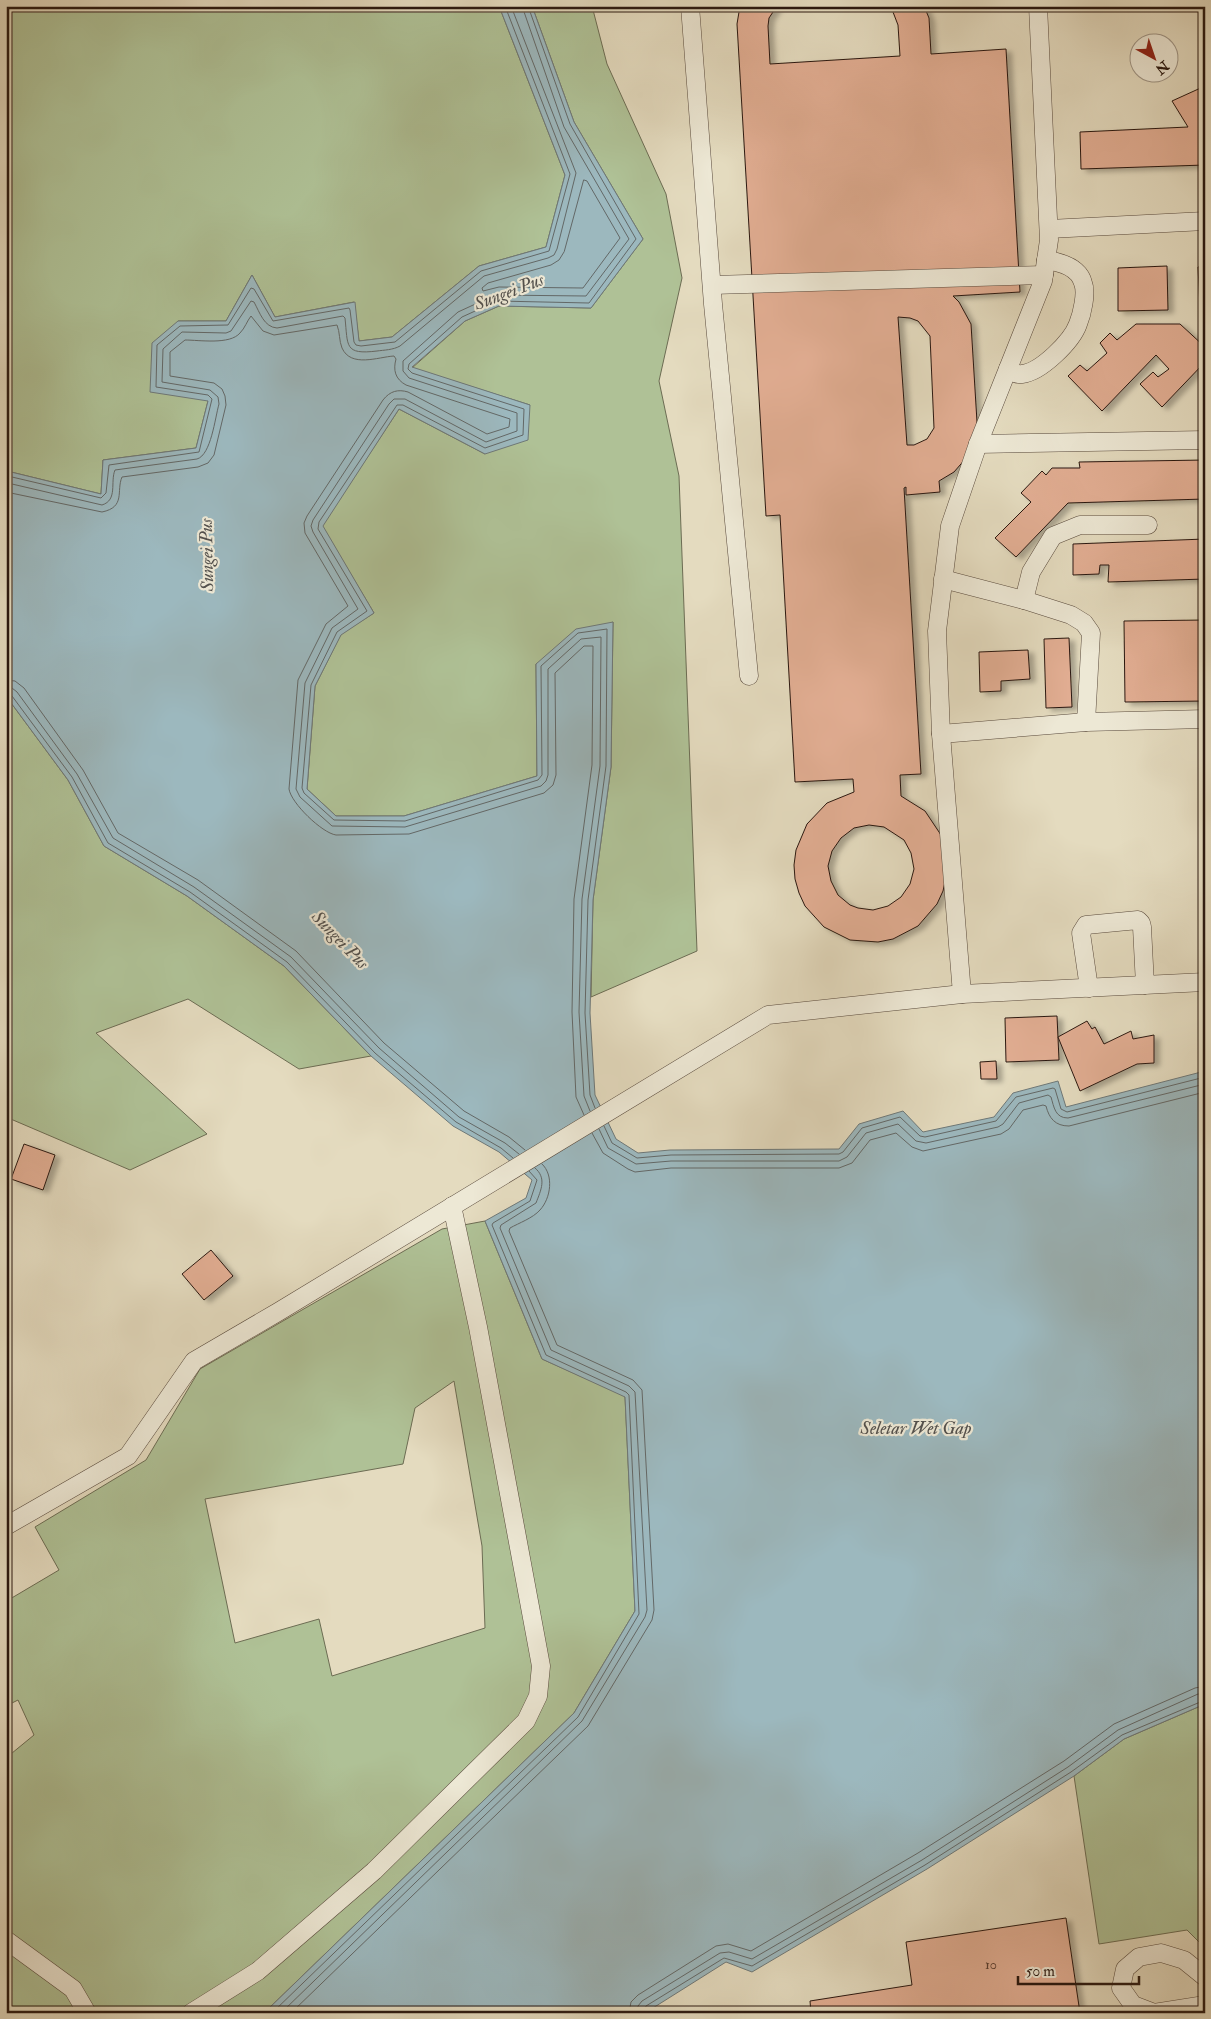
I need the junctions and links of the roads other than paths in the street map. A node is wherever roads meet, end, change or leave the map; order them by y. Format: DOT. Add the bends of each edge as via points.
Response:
graph roads {
  1 [pos="690,6"];
  2 [pos="1038,6"];
  3 [pos="1205,221"];
  4 [pos="1049,229"];
  5 [pos="1045,267"];
  6 [pos="712,286"];
  7 [pos="1008,369"];
  8 [pos="1205,440"];
  9 [pos="978,444"];
  10 [pos="1148,525"];
  11 [pos="943,579"];
  12 [pos="1024,600"];
  13 [pos="749,676"];
  14 [pos="1205,719"];
  15 [pos="1086,722"];
  16 [pos="941,734"];
  17 [pos="1205,982"];
  18 [pos="1146,985"];
  19 [pos="1089,988"];
  20 [pos="962,994"];
  21 [pos="452,1206"];
  22 [pos="6,1526"];
  23 [pos="6,1940"];
  24 [pos="1205,1977"];
  25 [pos="1205,2005"];
  26 [pos="86,2013"];
  27 [pos="191,2013"];
  1 -- 6 [label="lane"];
  2 -- 4 [label="lane"];
  3 -- 4 [label="lane"];
  4 -- 5 [label="lane"];
  5 -- 6 [label="lane"];
  5 -- 7 [label="lane"];
  5 -- 7 [label="lane" via="1068,266 1083,282 1078,324 1072,335 1040,367 1024,374"];
  6 -- 13 [label="lane"];
  7 -- 9 [label="lane"];
  8 -- 9 [label="lane"];
  9 -- 11 [label="lane" via="950,526"];
  10 -- 12 [label="lane" via="1080,525 1053,536 1031,572"];
  11 -- 12 [label="lane"];
  11 -- 16 [label="lane" via="937,631"];
  12 -- 15 [label="lane" via="1071,615 1084,623 1091,633"];
  14 -- 15 [label="lane"];
  15 -- 16 [label="lane"];
  16 -- 20 [label="lane"];
  17 -- 18 [label="lane"];
  18 -- 19 [label="lane"];
  18 -- 19 [label="lane" via="1142,928 1138,920 1082,928"];
  19 -- 20 [label="lane"];
  20 -- 21 [label="lane" via="768,1015"];
  21 -- 22 [label="lane" via="194,1361 128,1456"];
  21 -- 27 [label="lane" via="480,1336 541,1666 538,1696 526,1721 374,1871 258,1971"];
  23 -- 26 [label="lane" via="73,1989"];
  24 -- 25 [label="lane" via="1184,1960 1161,1953 1138,1957 1124,1969 1121,1988 1133,2005 1154,2012"];
}
